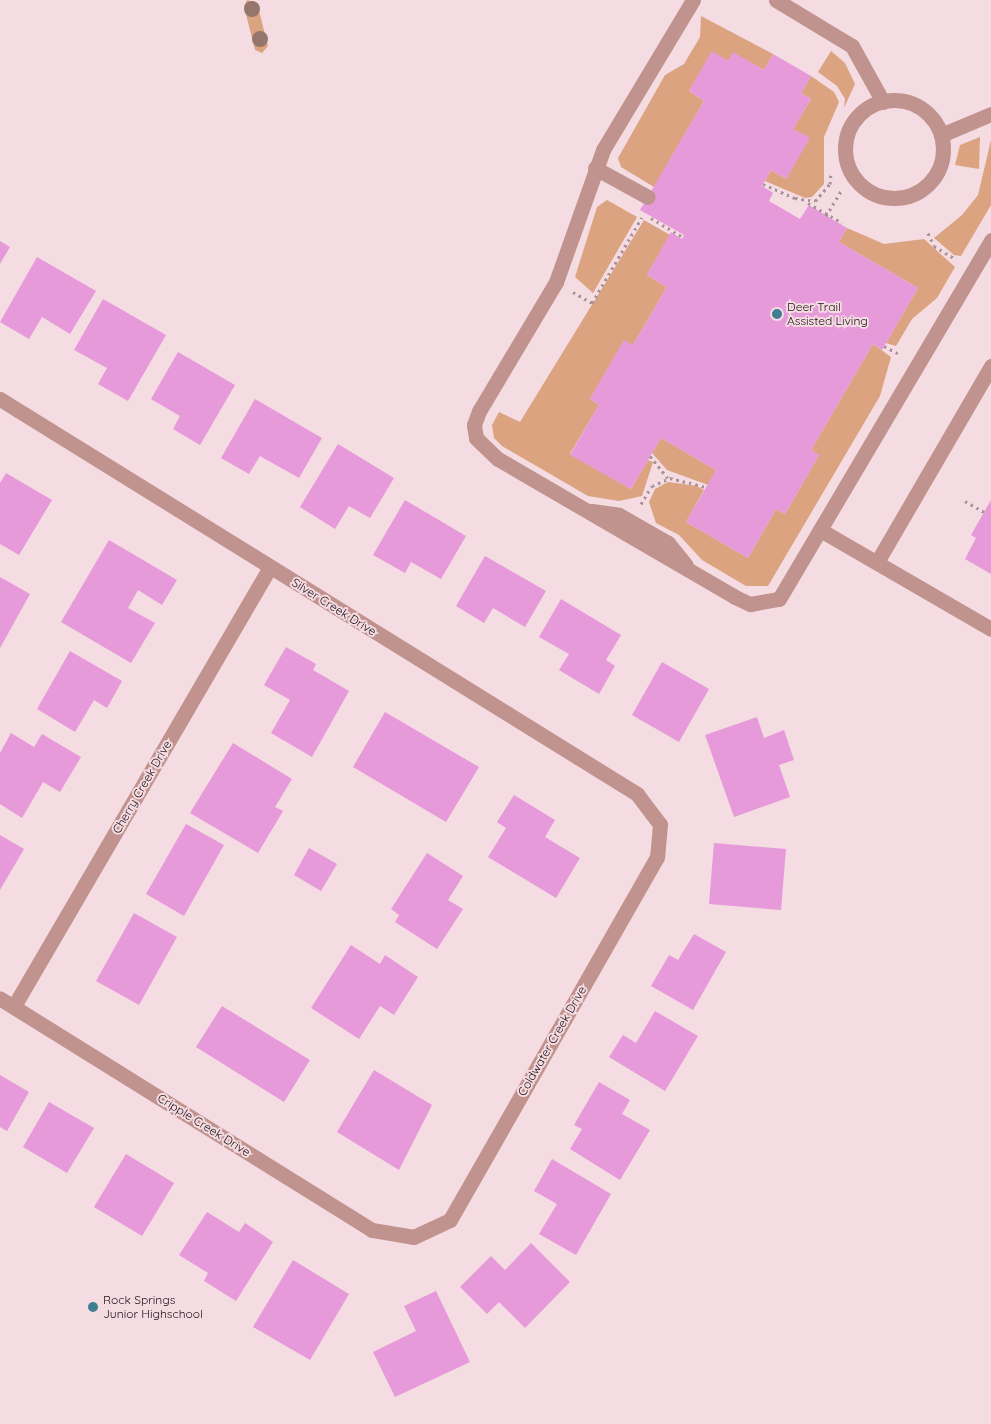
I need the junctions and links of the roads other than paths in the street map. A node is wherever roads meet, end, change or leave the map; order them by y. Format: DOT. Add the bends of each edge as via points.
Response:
graph roads {
  1 [pos="692,0"];
  2 [pos="776,0"];
  3 [pos="883,102"];
  4 [pos="991,114"];
  5 [pos="941,135"];
  6 [pos="595,168"];
  7 [pos="648,197"];
  8 [pos="991,240"];
  9 [pos="991,366"];
  10 [pos="0,399"];
  11 [pos="583,509"];
  12 [pos="822,531"];
  13 [pos="877,562"];
  14 [pos="270,567"];
  15 [pos="692,573"];
  16 [pos="991,629"];
  17 [pos="660,824"];
  18 [pos="0,998"];
  19 [pos="14,1006"];
  20 [pos="414,1237"];
  1 -- 6 [label="street"];
  2 -- 3 [label="street" via="852,46"];
  3 -- 5 [label="street" via="910,102 923,110"];
  3 -- 5 [label="street" via="865,110 847,134 848,165 868,191 884,197 917,192 939,168"];
  4 -- 5 [label="street"];
  6 -- 7 [label="street"];
  6 -- 11 [label="street" via="556,282 474,425 476,438 498,459"];
  8 -- 12 [label="street"];
  9 -- 13 [label="street"];
  10 -- 14 [label="street, Silver Creek Drive"];
  11 -- 15 [label="street"];
  11 -- 15 [label="street" via="619,515 668,543"];
  12 -- 13 [label="street"];
  12 -- 15 [label="street" via="778,599 750,604"];
  13 -- 16 [label="street"];
  14 -- 17 [label="street, Silver Creek Drive" via="637,794"];
  14 -- 19 [label="street, Cherry Creek Drive"];
  17 -- 20 [label="street, Coldwater Creek Drive" via="658,857 450,1220"];
  18 -- 19 [label="street, Cripple Creek Drive"];
  19 -- 20 [label="street, Cripple Creek Drive" via="372,1230"];
}
